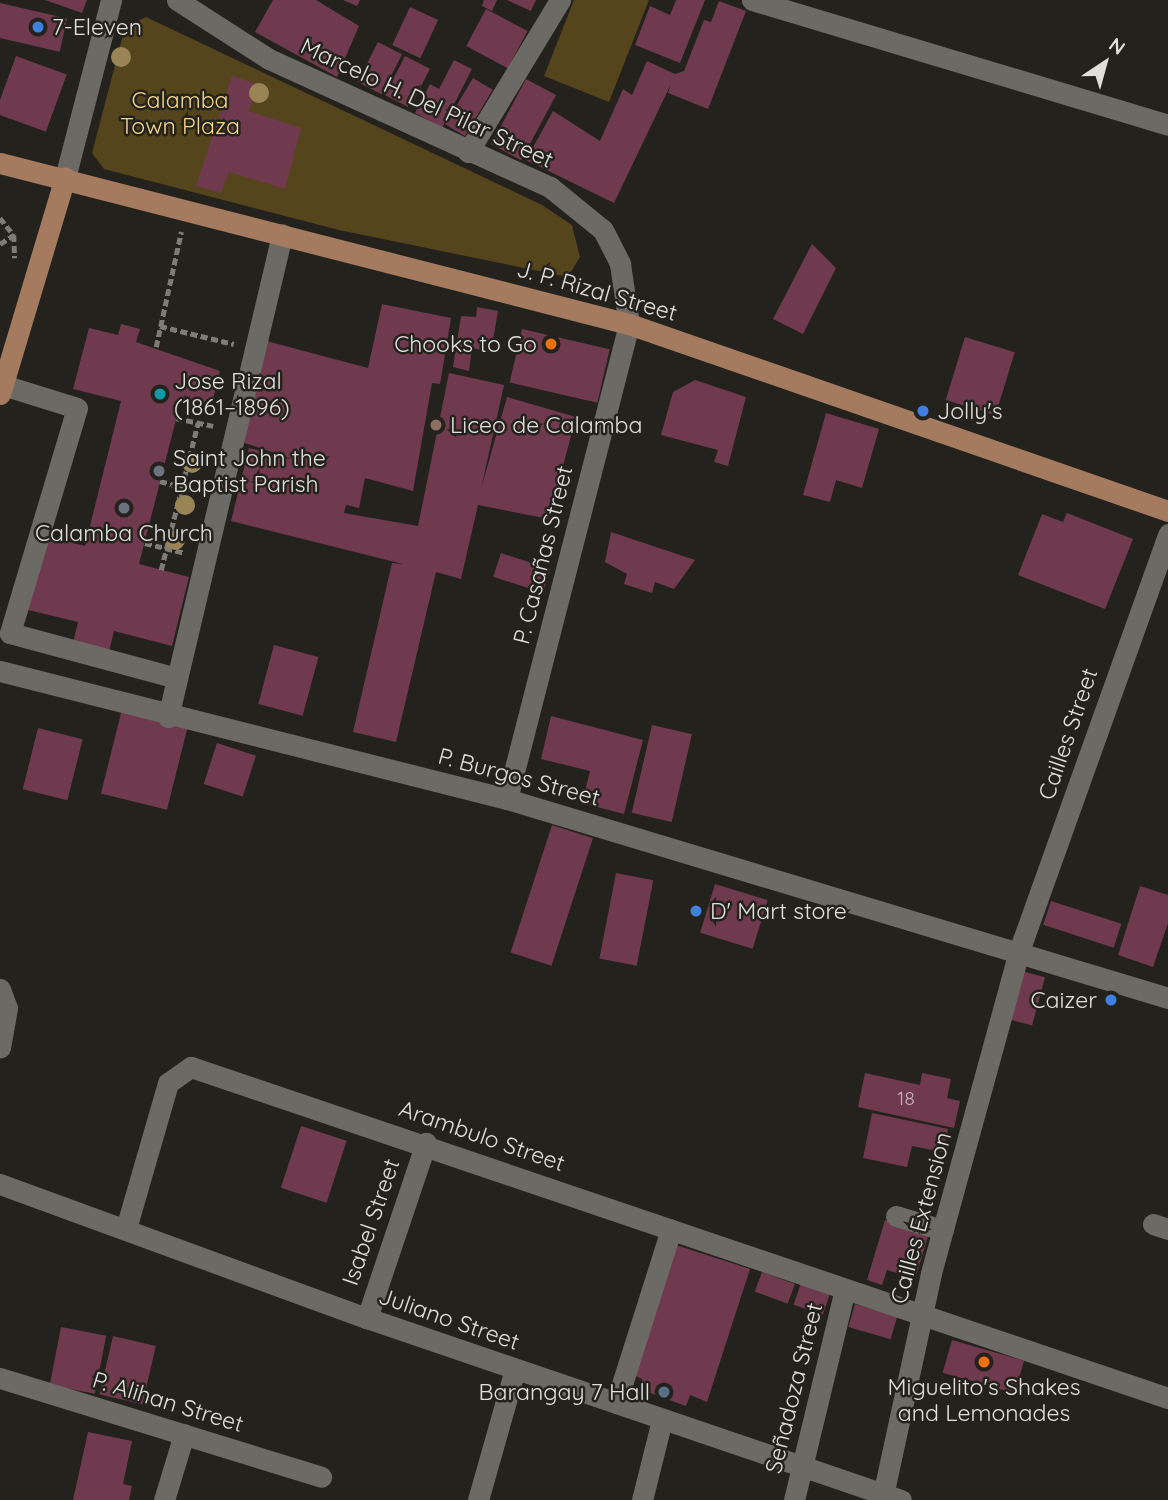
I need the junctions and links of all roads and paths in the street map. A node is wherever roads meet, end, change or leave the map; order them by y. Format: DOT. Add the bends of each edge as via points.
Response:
graph roads {
  1 [pos="111,0"];
  2 [pos="177,0"];
  3 [pos="560,0"];
  4 [pos="752,0"];
  5 [pos="1168,125"];
  6 [pos="468,152"];
  7 [pos="0,163"];
  8 [pos="65,178"];
  9 [pos="185,209"];
  10 [pos="0,218"];
  11 [pos="282,234"];
  12 [pos="14,235"];
  13 [pos="0,244"];
  14 [pos="11,272"];
  15 [pos="629,324"];
  16 [pos="160,326"];
  17 [pos="156,347"];
  18 [pos="254,349"];
  19 [pos="1,390"];
  20 [pos="176,418"];
  21 [pos="198,423"];
  22 [pos="236,431"];
  23 [pos="160,481"];
  24 [pos="181,487"];
  25 [pos="220,498"];
  26 [pos="1168,511"];
  27 [pos="1168,534"];
  28 [pos="145,542"];
  29 [pos="166,548"];
  30 [pos="206,559"];
  31 [pos="161,570"];
  32 [pos="0,671"];
  33 [pos="177,678"];
  34 [pos="168,717"];
  35 [pos="507,799"];
  36 [pos="1019,951"];
  37 [pos="0,989"];
  38 [pos="1168,998"];
  39 [pos="0,1047"];
  40 [pos="426,1143"];
  41 [pos="0,1184"];
  42 [pos="896,1216"];
  43 [pos="127,1225"];
  44 [pos="671,1230"];
  45 [pos="943,1230"];
  46 [pos="845,1289"];
  47 [pos="922,1315"];
  48 [pos="367,1318"];
  49 [pos="515,1370"];
  50 [pos="0,1378"];
  51 [pos="1168,1398"];
  52 [pos="616,1404"];
  53 [pos="662,1420"];
  54 [pos="184,1434"];
  55 [pos="801,1464"];
  56 [pos="321,1477"];
  57 [pos="889,1498"];
  58 [pos="164,1500"];
  59 [pos="478,1500"];
  60 [pos="642,1500"];
  61 [pos="794,1500"];
  1 -- 8 [label="street"];
  2 -- 6 [label="street, Marcelo H. Del Pilar Street" via="269,59"];
  3 -- 6 [label="street"];
  4 -- 5 [label="street"];
  6 -- 15 [label="street, Marcelo H. Del Pilar Street" via="550,187 603,230 620,264"];
  7 -- 8 [label="main road, J. P. Rizal Street"];
  8 -- 9 [label="main road, J. P. Rizal Street"];
  8 -- 19 [label="main road"];
  9 -- 11 [label="main road, J. P. Rizal Street"];
  9 -- 16 [label="path"];
  10 -- 12 [label="path"];
  11 -- 15 [label="main road, J. P. Rizal Street"];
  11 -- 18 [label="street"];
  12 -- 13 [label="path"];
  12 -- 14 [label="path"];
  15 -- 26 [label="main road, J. P. Rizal Street"];
  15 -- 35 [label="street, P. Casañas Street"];
  16 -- 17 [label="path"];
  16 -- 18 [label="path"];
  18 -- 22 [label="street"];
  19 -- 33 [label="street" via="78,408 10,634"];
  20 -- 21 [label="path"];
  21 -- 22 [label="path"];
  21 -- 24 [label="path"];
  22 -- 25 [label="street"];
  23 -- 24 [label="path"];
  24 -- 25 [label="path"];
  24 -- 29 [label="path"];
  25 -- 30 [label="street"];
  27 -- 36 [label="street, Cailles Street"];
  28 -- 29 [label="path"];
  29 -- 30 [label="path"];
  29 -- 31 [label="path"];
  30 -- 33 [label="street"];
  32 -- 34 [label="street, P. Burgos Street"];
  33 -- 34 [label="street"];
  34 -- 35 [label="street, P. Burgos Street"];
  35 -- 36 [label="street, P. Burgos Street"];
  36 -- 38 [label="street, P. Burgos Street"];
  36 -- 45 [label="street, Cailles Extension"];
  37 -- 39 [label="street" via="7,1008"];
  40 -- 43 [label="street, Arambulo Street" via="191,1067 177,1071 168,1083"];
  40 -- 44 [label="street, Arambulo Street"];
  40 -- 48 [label="street, Isabel Street"];
  41 -- 43 [label="street, Juliano Street"];
  42 -- 45 [label="street"];
  43 -- 48 [label="street, Juliano Street"];
  44 -- 46 [label="street, Arambulo Street"];
  44 -- 52 [label="street"];
  45 -- 47 [label="street, Cailles Extension"];
  46 -- 47 [label="street, Arambulo Street"];
  46 -- 55 [label="street, Señadoza Street"];
  47 -- 51 [label="street, Arambulo Street"];
  47 -- 57 [label="street, Cailles Extension"];
  48 -- 49 [label="street, Juliano Street"];
  49 -- 52 [label="street, Juliano Street"];
  49 -- 59 [label="street"];
  50 -- 54 [label="street, P. Alihan Street"];
  52 -- 53 [label="street, Juliano Street"];
  53 -- 55 [label="street, Juliano Street"];
  53 -- 60 [label="street"];
  54 -- 56 [label="street, P. Alihan Street"];
  54 -- 58 [label="street"];
  55 -- 57 [label="street, Juliano Street"];
  55 -- 61 [label="street, Señadoza Street"];
}
